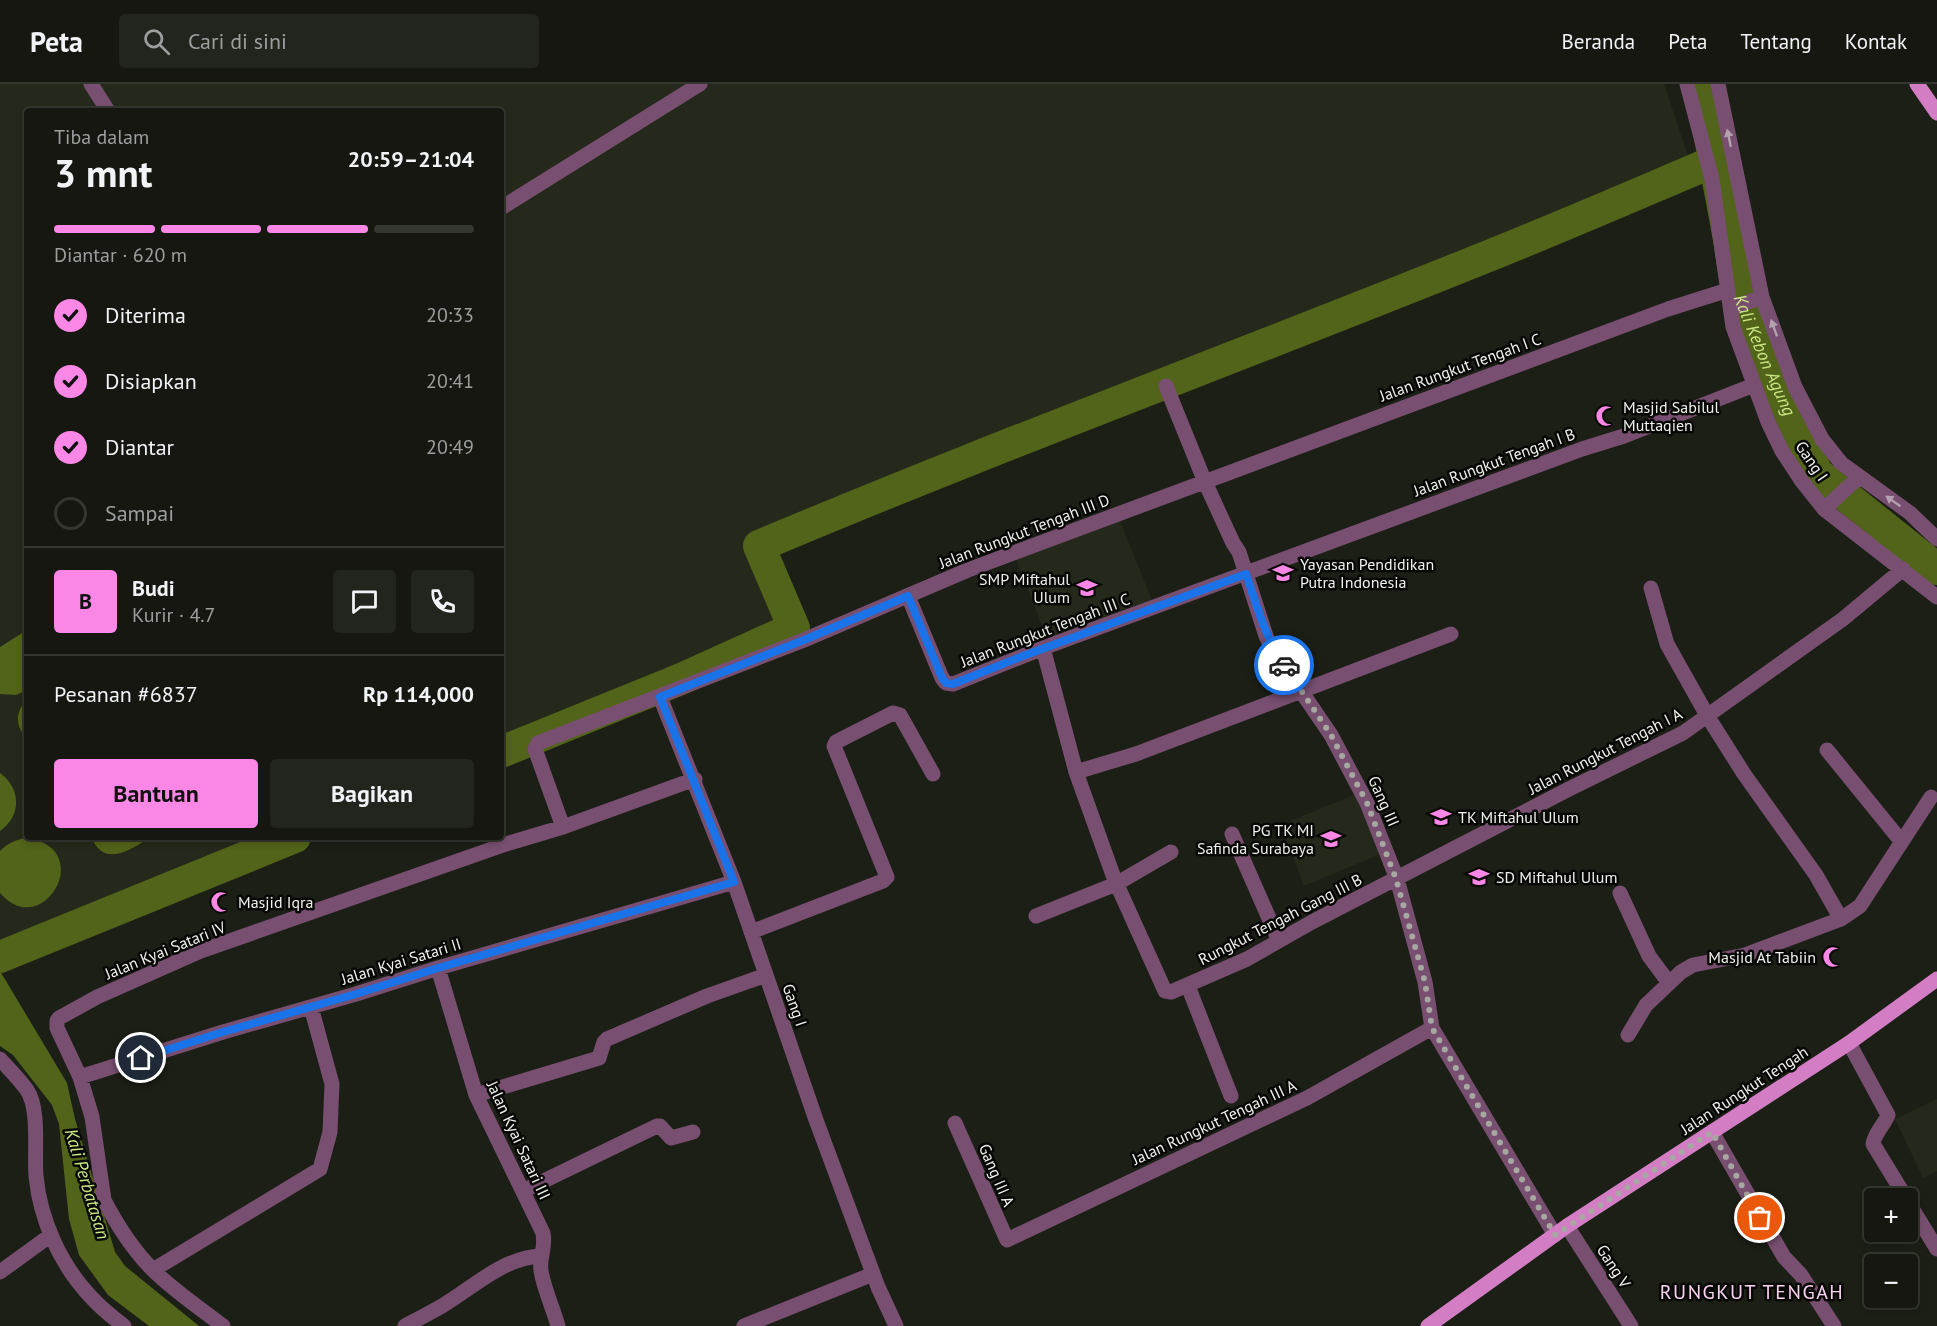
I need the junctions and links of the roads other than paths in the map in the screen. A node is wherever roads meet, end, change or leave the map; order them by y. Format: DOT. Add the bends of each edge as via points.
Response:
graph roads {
  1 [pos="91,84"];
  2 [pos="700,84"];
  3 [pos="1687,84"];
  4 [pos="1718,84"];
  5 [pos="1917,84"];
  6 [pos="106,108"];
  7 [pos="1937,113"];
  8 [pos="504,206"];
  9 [pos="1728,290"];
  10 [pos="1758,298"];
  11 [pos="1735,307"];
  12 [pos="1754,385"];
  13 [pos="1166,386"];
  14 [pos="1859,477"];
  15 [pos="1205,482"];
  16 [pos="1828,506"];
  17 [pos="1937,539"];
  18 [pos="1903,569"];
  19 [pos="1246,574"];
  20 [pos="1651,588"];
  21 [pos="908,596"];
  22 [pos="1937,597"];
  23 [pos="1451,634"];
  24 [pos="1043,648"];
  25 [pos="1302,692"];
  26 [pos="660,697"];
  27 [pos="1708,717"];
  28 [pos="1827,750"];
  29 [pos="1076,772"];
  30 [pos="933,774"];
  31 [pos="695,779"];
  32 [pos="1931,797"];
  33 [pos="563,827"];
  34 [pos="1232,834"];
  35 [pos="1901,841"];
  36 [pos="1171,852"];
  37 [pos="1396,879"];
  38 [pos="734,882"];
  39 [pos="1116,884"];
  40 [pos="1620,893"];
  41 [pos="1036,916"];
  42 [pos="1841,919"];
  43 [pos="751,932"];
  44 [pos="1280,940"];
  45 [pos="438,968"];
  46 [pos="766,975"];
  47 [pos="1937,979"];
  48 [pos="1669,983"];
  49 [pos="1188,986"];
  50 [pos="311,1007"];
  51 [pos="1432,1028"];
  52 [pos="1628,1035"];
  53 [pos="1849,1043"];
  54 [pos="0,1059"];
  55 [pos="80,1077"];
  56 [pos="476,1095"];
  57 [pos="1231,1096"];
  58 [pos="955,1123"];
  59 [pos="693,1131"];
  60 [pos="1712,1132"];
  61 [pos="1900,1188"];
  62 [pos="523,1191"];
  63 [pos="1918,1218"];
  64 [pos="1561,1230"];
  65 [pos="51,1235"];
  66 [pos="1007,1240"];
  67 [pos="1937,1250"];
  68 [pos="541,1256"];
  69 [pos="153,1270"];
  70 [pos="0,1272"];
  71 [pos="873,1274"];
  72 [pos="124,1326"];
  73 [pos="223,1326"];
  74 [pos="405,1326"];
  75 [pos="558,1326"];
  76 [pos="744,1326"];
  77 [pos="896,1326"];
  78 [pos="1428,1326"];
  79 [pos="1631,1326"];
  80 [pos="1834,1326"];
  1 -- 6 [label="street"];
  2 -- 8 [label="street"];
  3 -- 9 [label="street, Gang I" via="1712,179"];
  10 -- 4 [label="street, one-way"];
  5 -- 7 [label="main road"];
  9 -- 11 [label="street, Gang I"];
  9 -- 15 [label="street, Jalan Rungkut Tengah I C"];
  10 -- 11 [label="street"];
  14 -- 10 [label="street, one-way" via="1841,463 1822,439 1795,387"];
  11 -- 12 [label="street, Gang I" via="1735,332"];
  12 -- 16 [label="street, Gang I" via="1782,451 1801,480"];
  12 -- 19 [label="street, Jalan Rungkut Tengah I B"];
  13 -- 15 [label="street, Gang III"];
  14 -- 16 [label="street"];
  17 -- 14 [label="street, one-way" via="1910,513"];
  15 -- 19 [label="street, Gang III"];
  15 -- 21 [label="street, Jalan Rungkut Tengah III D"];
  16 -- 18 [label="street, Gang I"];
  18 -- 22 [label="street, Gang I"];
  18 -- 27 [label="street, Jalan Rungkut Tengah I A" via="1843,619"];
  19 -- 24 [label="street, Jalan Rungkut Tengah III C"];
  19 -- 25 [label="street, Gang III" via="1270,643"];
  20 -- 27 [label="street" via="1667,644"];
  21 -- 24 [label="street, Jalan Rungkut Tengah III C" via="946,683 953,684"];
  21 -- 26 [label="street, Jalan Rungkut Tengah III D"];
  23 -- 25 [label="street"];
  24 -- 29 [label="street, Rungkut Tengah Gang III B"];
  25 -- 29 [label="street" via="1136,754"];
  25 -- 37 [label="street, Gang III" via="1331,735 1367,803"];
  26 -- 31 [label="street, Gang I"];
  26 -- 33 [label="street, Jalan Rungkut Tengah III D" via="536,745"];
  27 -- 37 [label="street, Jalan Rungkut Tengah I A"];
  27 -- 42 [label="street" via="1743,774 1816,875"];
  28 -- 35 [label="street"];
  29 -- 39 [label="street, Rungkut Tengah Gang III B"];
  30 -- 43 [label="street" via="900,715 893,713 836,742 834,746 887,877"];
  31 -- 33 [label="street, Jalan Kyai Satari IV"];
  31 -- 38 [label="street, Gang I"];
  32 -- 35 [label="street"];
  33 -- 55 [label="street, Jalan Kyai Satari IV" via="201,951 97,997 57,1021"];
  34 -- 44 [label="street"];
  35 -- 42 [label="street" via="1860,906"];
  36 -- 39 [label="street"];
  37 -- 44 [label="street, Rungkut Tengah Gang III B"];
  37 -- 51 [label="street, Gang III" via="1425,982"];
  38 -- 43 [label="street, Gang I"];
  38 -- 45 [label="street, Jalan Kyai Satari II"];
  39 -- 41 [label="street"];
  39 -- 49 [label="street, Rungkut Tengah Gang III B" via="1165,991 1175,992"];
  40 -- 48 [label="street" via="1649,956"];
  42 -- 48 [label="street" via="1746,955 1693,965"];
  43 -- 46 [label="street, Gang I"];
  44 -- 49 [label="street, Rungkut Tengah Gang III B"];
  45 -- 50 [label="street, Jalan Kyai Satari II"];
  45 -- 56 [label="street, Jalan Kyai Satari III"];
  46 -- 56 [label="street" via="607,1039 599,1058"];
  46 -- 71 [label="street, Gang I"];
  47 -- 53 [label="main road, Jalan Rungkut Tengah"];
  48 -- 52 [label="street" via="1646,1005"];
  49 -- 57 [label="street"];
  50 -- 55 [label="street, Jalan Kyai Satari II"];
  50 -- 69 [label="street" via="332,1084 330,1132 320,1169"];
  51 -- 64 [label="street, Gang III"];
  51 -- 66 [label="street, Jalan Rungkut Tengah III A" via="1307,1098"];
  53 -- 60 [label="main road, Jalan Rungkut Tengah"];
  53 -- 61 [label="street" via="1888,1115 1873,1144"];
  54 -- 65 [label="street" via="30,1097 36,1176"];
  55 -- 69 [label="street" via="92,1117 105,1200 129,1242"];
  56 -- 62 [label="street, Jalan Kyai Satari III"];
  58 -- 66 [label="street, Gang III A"];
  59 -- 62 [label="street" via="670,1138 657,1126"];
  60 -- 64 [label="main road, Jalan Rungkut Tengah"];
  60 -- 80 [label="street" via="1784,1257 1801,1275"];
  62 -- 68 [label="street, Jalan Kyai Satari III" via="543,1233"];
  63 -- 67 [label="street"];
  64 -- 78 [label="main road, Jalan Rungkut Tengah"];
  64 -- 79 [label="street, Gang V"];
  65 -- 70 [label="street"];
  65 -- 72 [label="street" via="89,1295"];
  68 -- 74 [label="street" via="523,1258 489,1274"];
  68 -- 75 [label="street, Jalan Kyai Satari III" via="541,1271"];
  69 -- 73 [label="street"];
  71 -- 76 [label="street"];
  71 -- 77 [label="street, Gang I"];
}
